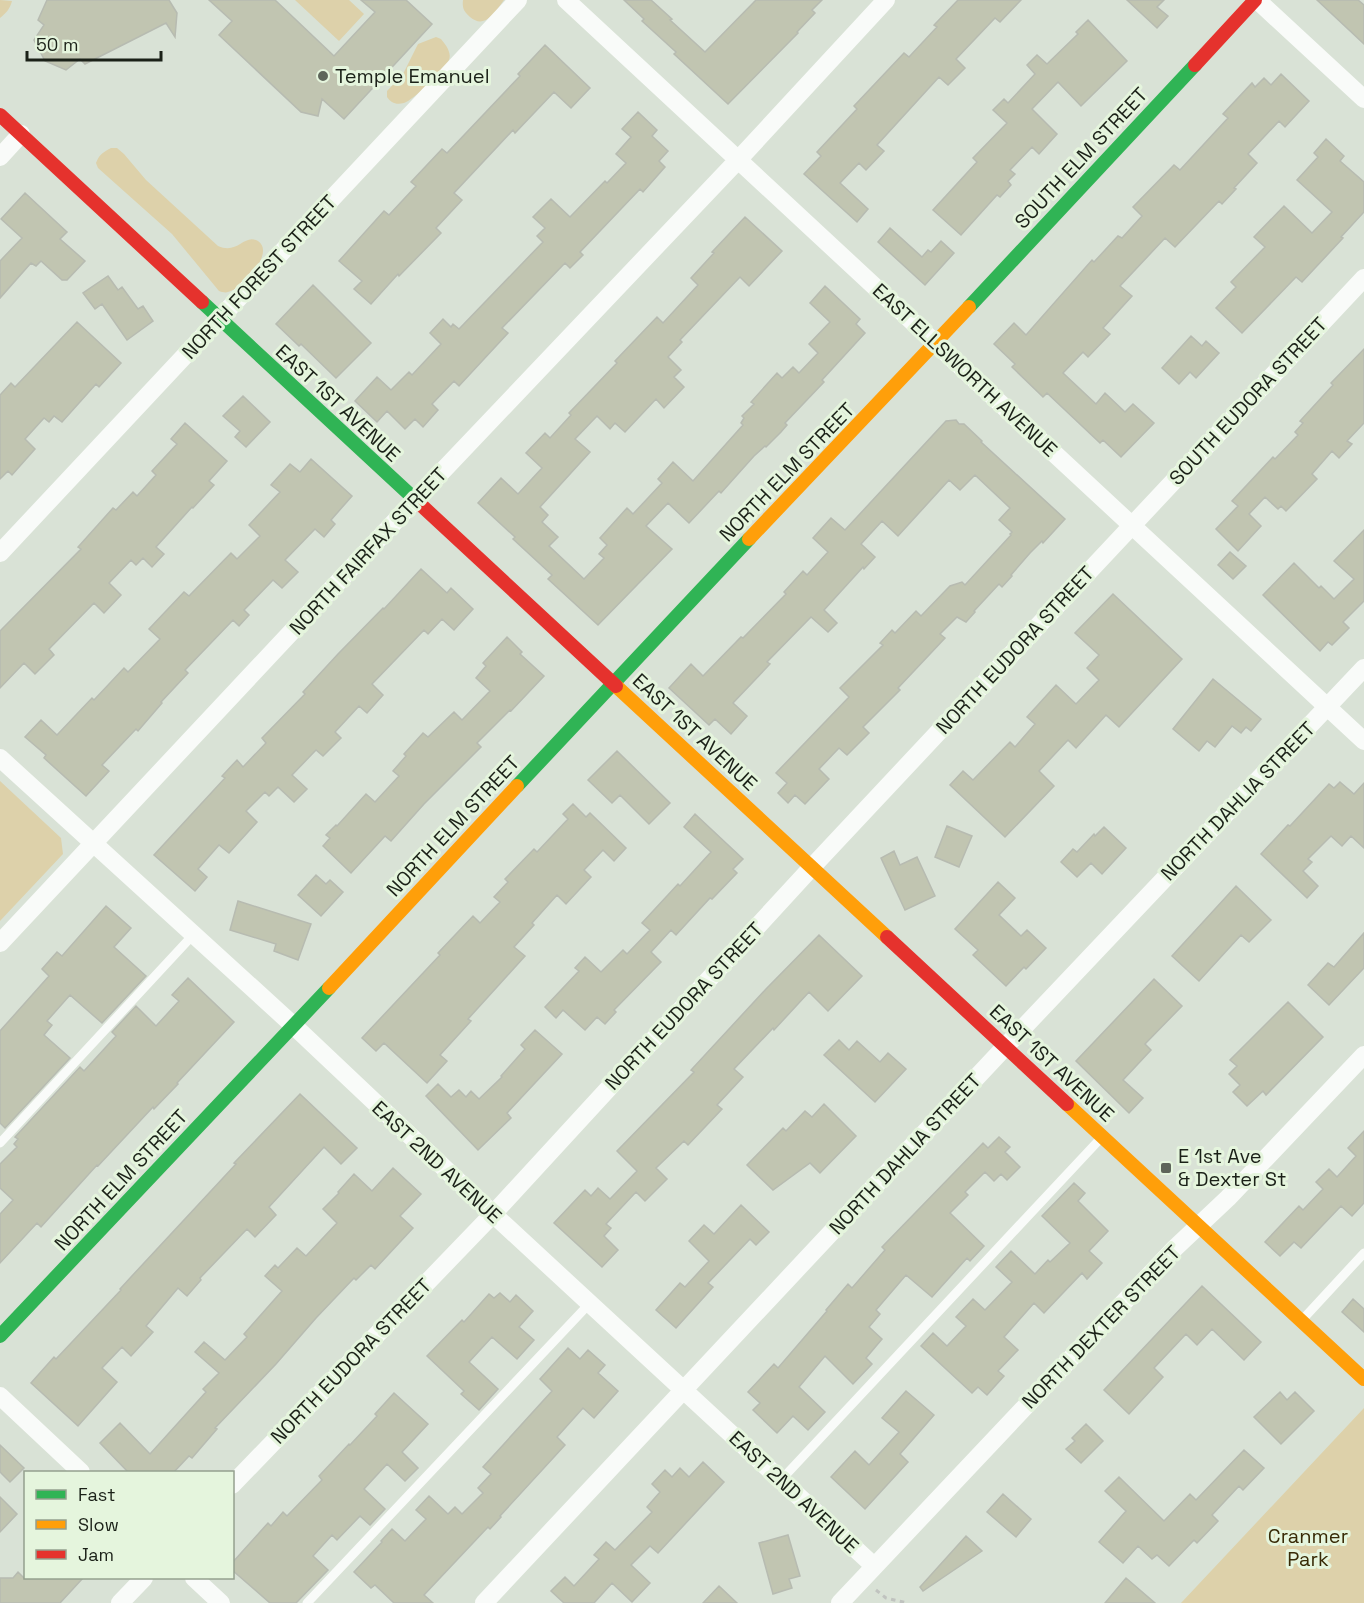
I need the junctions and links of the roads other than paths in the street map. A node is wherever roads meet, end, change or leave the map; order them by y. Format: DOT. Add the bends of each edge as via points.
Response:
graph roads {
  1 [pos="518,0"];
  2 [pos="566,0"];
  3 [pos="886,0"];
  4 [pos="1256,0"];
  5 [pos="1364,99"];
  6 [pos="0,115"];
  7 [pos="21,134"];
  8 [pos="0,158"];
  9 [pos="738,160"];
  10 [pos="1364,278"];
  11 [pos="219,319"];
  12 [pos="936,343"];
  13 [pos="416,500"];
  14 [pos="1132,525"];
  15 [pos="0,553"];
  16 [pos="1364,668"];
  17 [pos="613,682"];
  18 [pos="1327,707"];
  19 [pos="1364,741"];
  20 [pos="0,758"];
  21 [pos="94,844"];
  22 [pos="812,867"];
  23 [pos="193,935"];
  24 [pos="0,943"];
  25 [pos="294,1026"];
  26 [pos="1005,1047"];
  27 [pos="1364,1055"];
  28 [pos="1102,1137"];
  29 [pos="0,1143"];
  30 [pos="493,1214"];
  31 [pos="1199,1226"];
  32 [pos="1364,1253"];
  33 [pos="590,1303"];
  34 [pos="1301,1321"];
  35 [pos="0,1336"];
  36 [pos="1364,1379"];
  37 [pos="684,1391"];
  38 [pos="0,1396"];
  39 [pos="79,1471"];
  40 [pos="781,1480"];
  41 [pos="234,1483"];
  42 [pos="869,1573"];
  43 [pos="143,1579"];
  44 [pos="195,1579"];
  45 [pos="120,1603"];
  46 [pos="221,1603"];
  47 [pos="307,1603"];
  48 [pos="484,1603"];
  49 [pos="840,1603"];
  1 -- 11 [label="street, NORTH FOREST STREET"];
  2 -- 9 [label="street, EAST ELLSWORTH AVENUE"];
  3 -- 9 [label="street, NORTH FAIRFAX STREET"];
  4 -- 5 [label="street"];
  4 -- 12 [label="street, SOUTH ELM STREET"];
  6 -- 7 [label="street, EAST 1ST AVENUE"];
  7 -- 8 [label="street"];
  7 -- 11 [label="street, EAST 1ST AVENUE"];
  9 -- 12 [label="street, EAST ELLSWORTH AVENUE"];
  9 -- 13 [label="street, NORTH FAIRFAX STREET"];
  10 -- 14 [label="street, SOUTH EUDORA STREET"];
  11 -- 13 [label="street, EAST 1ST AVENUE"];
  11 -- 15 [label="street, NORTH FOREST STREET"];
  12 -- 14 [label="street, EAST ELLSWORTH AVENUE"];
  12 -- 17 [label="street, NORTH ELM STREET"];
  13 -- 17 [label="street, EAST 1ST AVENUE"];
  13 -- 21 [label="street, NORTH FAIRFAX STREET"];
  14 -- 18 [label="street, EAST ELLSWORTH AVENUE"];
  14 -- 22 [label="street, NORTH EUDORA STREET"];
  16 -- 18 [label="street, NORTH DAHLIA STREET"];
  17 -- 22 [label="street, EAST 1ST AVENUE"];
  17 -- 25 [label="street, NORTH ELM STREET"];
  18 -- 19 [label="street, EAST ELLSWORTH AVENUE"];
  18 -- 26 [label="street, NORTH DAHLIA STREET"];
  20 -- 21 [label="street, EAST 2ND AVENUE"];
  21 -- 23 [label="street, EAST 2ND AVENUE"];
  21 -- 24 [label="street, NORTH FAIRFAX STREET"];
  22 -- 26 [label="street, EAST 1ST AVENUE"];
  22 -- 30 [label="street, NORTH EUDORA STREET"];
  23 -- 25 [label="street, EAST 2ND AVENUE"];
  23 -- 29 [label="lane"];
  25 -- 30 [label="street, EAST 2ND AVENUE"];
  25 -- 35 [label="street, NORTH ELM STREET"];
  26 -- 28 [label="street, EAST 1ST AVENUE"];
  26 -- 37 [label="street, NORTH DAHLIA STREET"];
  27 -- 31 [label="street, NORTH DEXTER STREET"];
  28 -- 31 [label="street, EAST 1ST AVENUE"];
  28 -- 40 [label="lane"];
  30 -- 33 [label="street, EAST 2ND AVENUE"];
  30 -- 41 [label="street, NORTH EUDORA STREET"];
  31 -- 34 [label="street, EAST 1ST AVENUE"];
  31 -- 42 [label="street, NORTH DEXTER STREET"];
  32 -- 34 [label="lane"];
  33 -- 37 [label="street, EAST 2ND AVENUE"];
  33 -- 47 [label="lane"];
  34 -- 36 [label="street, EAST 1ST AVENUE"];
  37 -- 40 [label="street, EAST 2ND AVENUE"];
  37 -- 48 [label="street, NORTH DAHLIA STREET"];
  38 -- 39 [label="street"];
  40 -- 42 [label="street, EAST 2ND AVENUE"];
  42 -- 49 [label="street, NORTH DEXTER STREET"];
  43 -- 45 [label="street"];
  44 -- 46 [label="street"];
}
